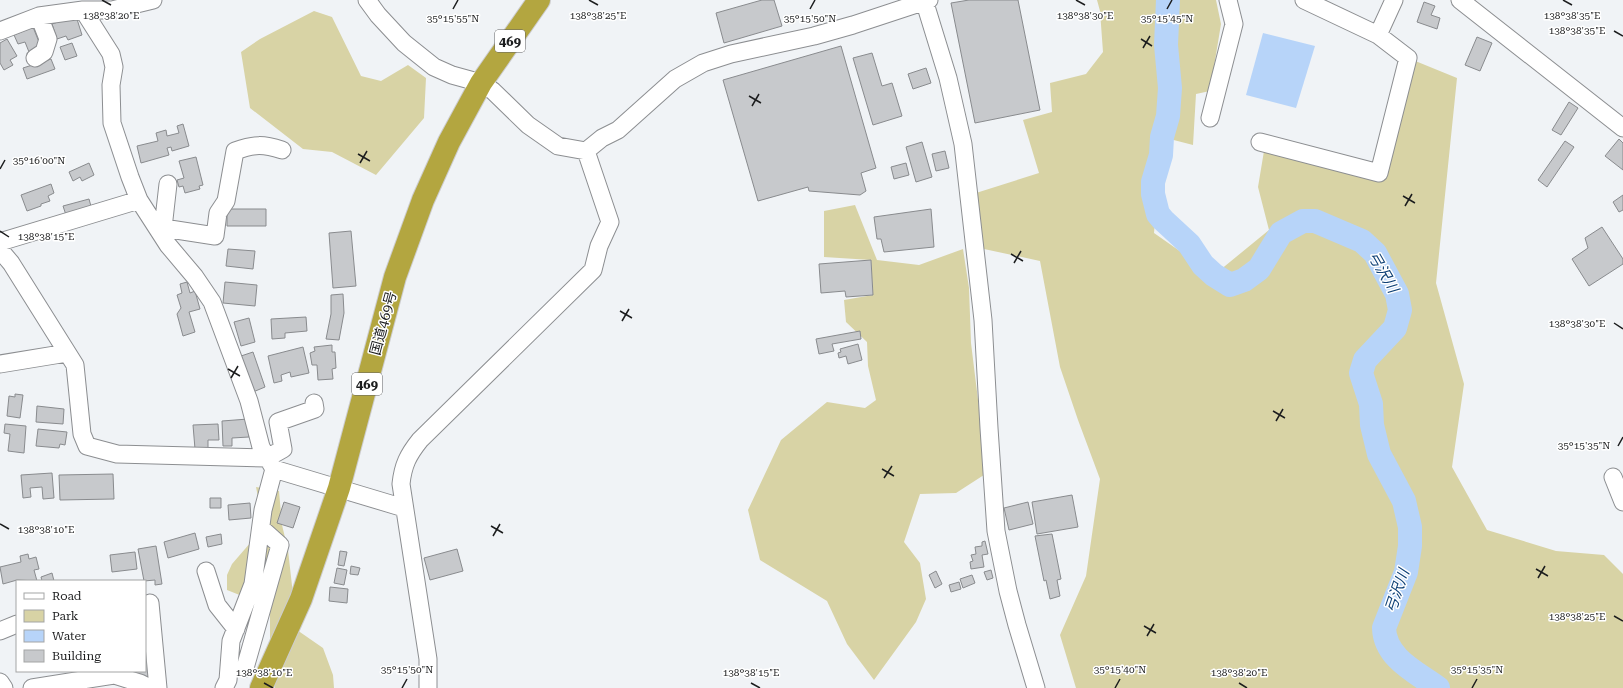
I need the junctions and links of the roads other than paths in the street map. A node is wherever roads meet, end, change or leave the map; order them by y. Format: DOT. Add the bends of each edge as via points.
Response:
graph roads {
  1 [pos="153,0"];
  2 [pos="367,0"];
  3 [pos="538,0"];
  4 [pos="926,0"];
  5 [pos="1228,0"];
  6 [pos="1304,0"];
  7 [pos="1394,0"];
  8 [pos="1460,0"];
  9 [pos="83,10"];
  10 [pos="39,16"];
  11 [pos="0,31"];
  12 [pos="1378,35"];
  13 [pos="35,58"];
  14 [pos="481,83"];
  15 [pos="1210,118"];
  16 [pos="1623,128"];
  17 [pos="1260,142"];
  18 [pos="282,150"];
  19 [pos="586,151"];
  20 [pos="168,184"];
  21 [pos="139,200"];
  22 [pos="160,228"];
  23 [pos="0,242"];
  24 [pos="0,250"];
  25 [pos="67,353"];
  26 [pos="0,364"];
  27 [pos="314,403"];
  28 [pos="270,463"];
  29 [pos="1612,478"];
  30 [pos="339,488"];
  31 [pos="1623,502"];
  32 [pos="404,508"];
  33 [pos="261,528"];
  34 [pos="206,571"];
  35 [pos="150,603"];
  36 [pos="16,624"];
  37 [pos="236,629"];
  38 [pos="0,631"];
  39 [pos="245,668"];
  40 [pos="0,682"];
  41 [pos="4,688"];
  42 [pos="32,688"];
  43 [pos="150,688"];
  44 [pos="158,688"];
  45 [pos="224,688"];
  46 [pos="261,688"];
  47 [pos="428,688"];
  48 [pos="1036,688"];
  1 -- 9 [label="street" via="112,10"];
  2 -- 14 [label="street" via="404,43 434,67"];
  3 -- 14 [label="highway, 国道469号 / 469"];
  4 -- 19 [label="street" via="853,25 703,63 675,79 618,130 602,138"];
  4 -- 48 [label="street" via="963,144 984,320 988,428 996,531 1015,618"];
  5 -- 15 [label="street" via="1234,24"];
  6 -- 12 [label="street"];
  7 -- 12 [label="street"];
  8 -- 16 [label="street"];
  9 -- 10 [label="street"];
  9 -- 21 [label="street" via="111,54 114,67 112,123"];
  10 -- 11 [label="street"];
  10 -- 13 [label="street" via="48,39 44,52"];
  12 -- 17 [label="street" via="1408,58 1379,173"];
  14 -- 19 [label="street" via="493,91 528,125 558,146"];
  14 -- 30 [label="highway, 国道469号 / 469" via="449,142 423,200 395,277"];
  18 -- 22 [label="street" via="266,145 236,151 226,201 218,213 215,236"];
  19 -- 32 [label="street" via="610,222 599,246 593,270 420,440 402,468"];
  20 -- 22 [label="street"];
  21 -- 22 [label="street"];
  21 -- 23 [label="street"];
  22 -- 28 [label="street" via="168,245 212,302 249,401 261,447"];
  24 -- 25 [label="street"];
  25 -- 26 [label="street"];
  25 -- 28 [label="street" via="75,365 82,434 87,446 117,454"];
  27 -- 28 [label="street" via="315,409 278,422 283,449"];
  28 -- 30 [label="street"];
  28 -- 33 [label="street"];
  29 -- 31 [label="street"];
  30 -- 32 [label="street"];
  30 -- 46 [label="highway, 国道469号 / 469" via="301,599"];
  32 -- 47 [label="street" via="428,659"];
  33 -- 37 [label="street" via="253,584"];
  33 -- 39 [label="street" via="280,545"];
  34 -- 37 [label="street" via="217,605"];
  35 -- 44 [label="street"];
  36 -- 38 [label="street"];
  37 -- 45 [label="street" via="232,641 228,680"];
  40 -- 41 [label="street"];
  42 -- 43 [label="street" via="114,676"];
}
